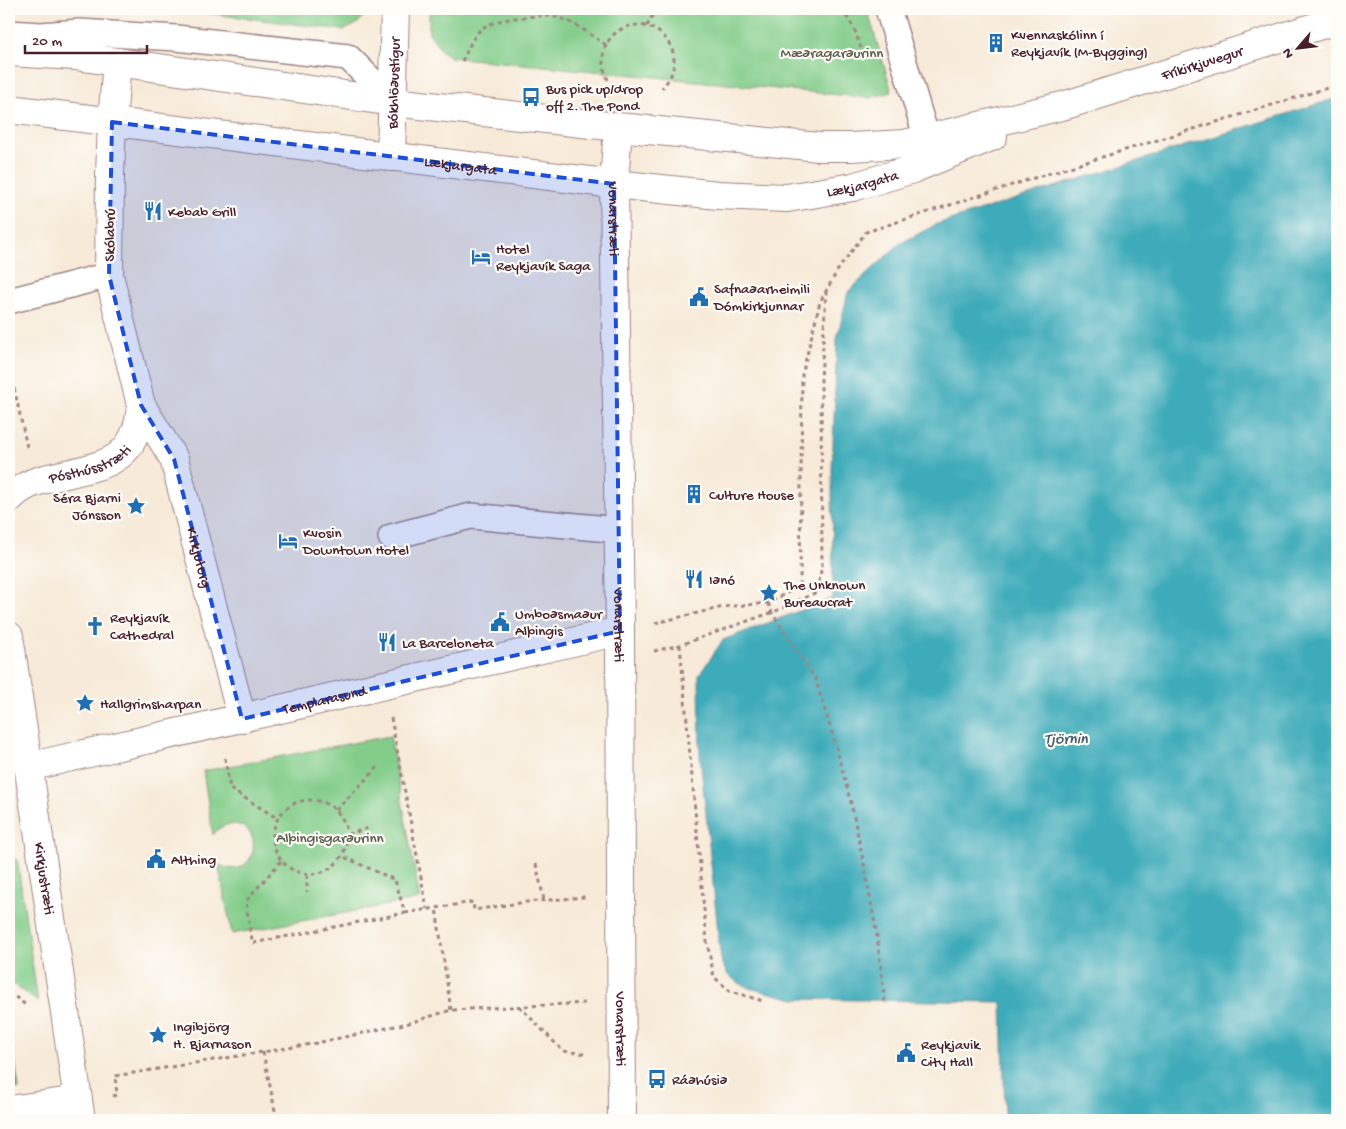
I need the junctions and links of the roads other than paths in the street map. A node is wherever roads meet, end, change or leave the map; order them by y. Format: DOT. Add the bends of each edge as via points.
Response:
graph roads {
  1 [pos="395,9"];
  2 [pos="888,9"];
  3 [pos="1337,20"];
  4 [pos="9,33"];
  5 [pos="9,52"];
  6 [pos="117,62"];
  7 [pos="392,102"];
  8 [pos="1066,105"];
  9 [pos="9,108"];
  10 [pos="112,122"];
  11 [pos="618,128"];
  12 [pos="915,142"];
  13 [pos="391,157"];
  14 [pos="910,170"];
  15 [pos="614,184"];
  16 [pos="109,275"];
  17 [pos="9,301"];
  18 [pos="141,405"];
  19 [pos="9,499"];
  20 [pos="619,530"];
  21 [pos="391,536"];
  22 [pos="620,631"];
  23 [pos="9,636"];
  24 [pos="242,719"];
  25 [pos="28,767"];
  26 [pos="9,1110"];
  27 [pos="79,1110"];
  28 [pos="622,1120"];
  1 -- 7 [label="street, Bókhlöðustígur"];
  2 -- 12 [label="lane"];
  3 -- 8 [label="street, Fríkirkjuvegur"];
  4 -- 7 [label="lane" via="41,36 79,32 176,38 348,57"];
  5 -- 6 [label="street, Lækjargata"];
  6 -- 7 [label="street, Lækjargata"];
  6 -- 10 [label="street, Skólabrú"];
  7 -- 11 [label="street, Lækjargata"];
  7 -- 13 [label="street, Bókhlöðustígur"];
  8 -- 12 [label="street, Fríkirkjuvegur"];
  8 -- 14 [label="street, Fríkirkjuvegur"];
  9 -- 10 [label="street, Lækjargata"];
  10 -- 13 [label="street, Lækjargata"];
  10 -- 16 [label="street, Skólabrú"];
  11 -- 12 [label="street, Lækjargata" via="819,147"];
  11 -- 15 [label="street, Vonarstræti"];
  13 -- 15 [label="street, Lækjargata"];
  14 -- 15 [label="street, Lækjargata" via="853,187 787,198 718,195"];
  15 -- 20 [label="street, Vonarstræti"];
  16 -- 17 [label="lane"];
  16 -- 18 [label="street, Skólabrú"];
  18 -- 19 [label="street, Pósthússtræti" via="135,435 117,457 104,465 34,482"];
  18 -- 24 [label="street, Kirkjutorg" via="174,459"];
  20 -- 21 [label="lane" via="471,516"];
  20 -- 22 [label="street, Vonarstræti"];
  22 -- 24 [label="street, Templarasund"];
  22 -- 28 [label="street, Vonarstræti"];
  23 -- 25 [label="street, Kirkjustræti"];
  24 -- 25 [label="street, Templarasund"];
  25 -- 27 [label="street, Kirkjustræti"];
  26 -- 27 [label="street"];
}
